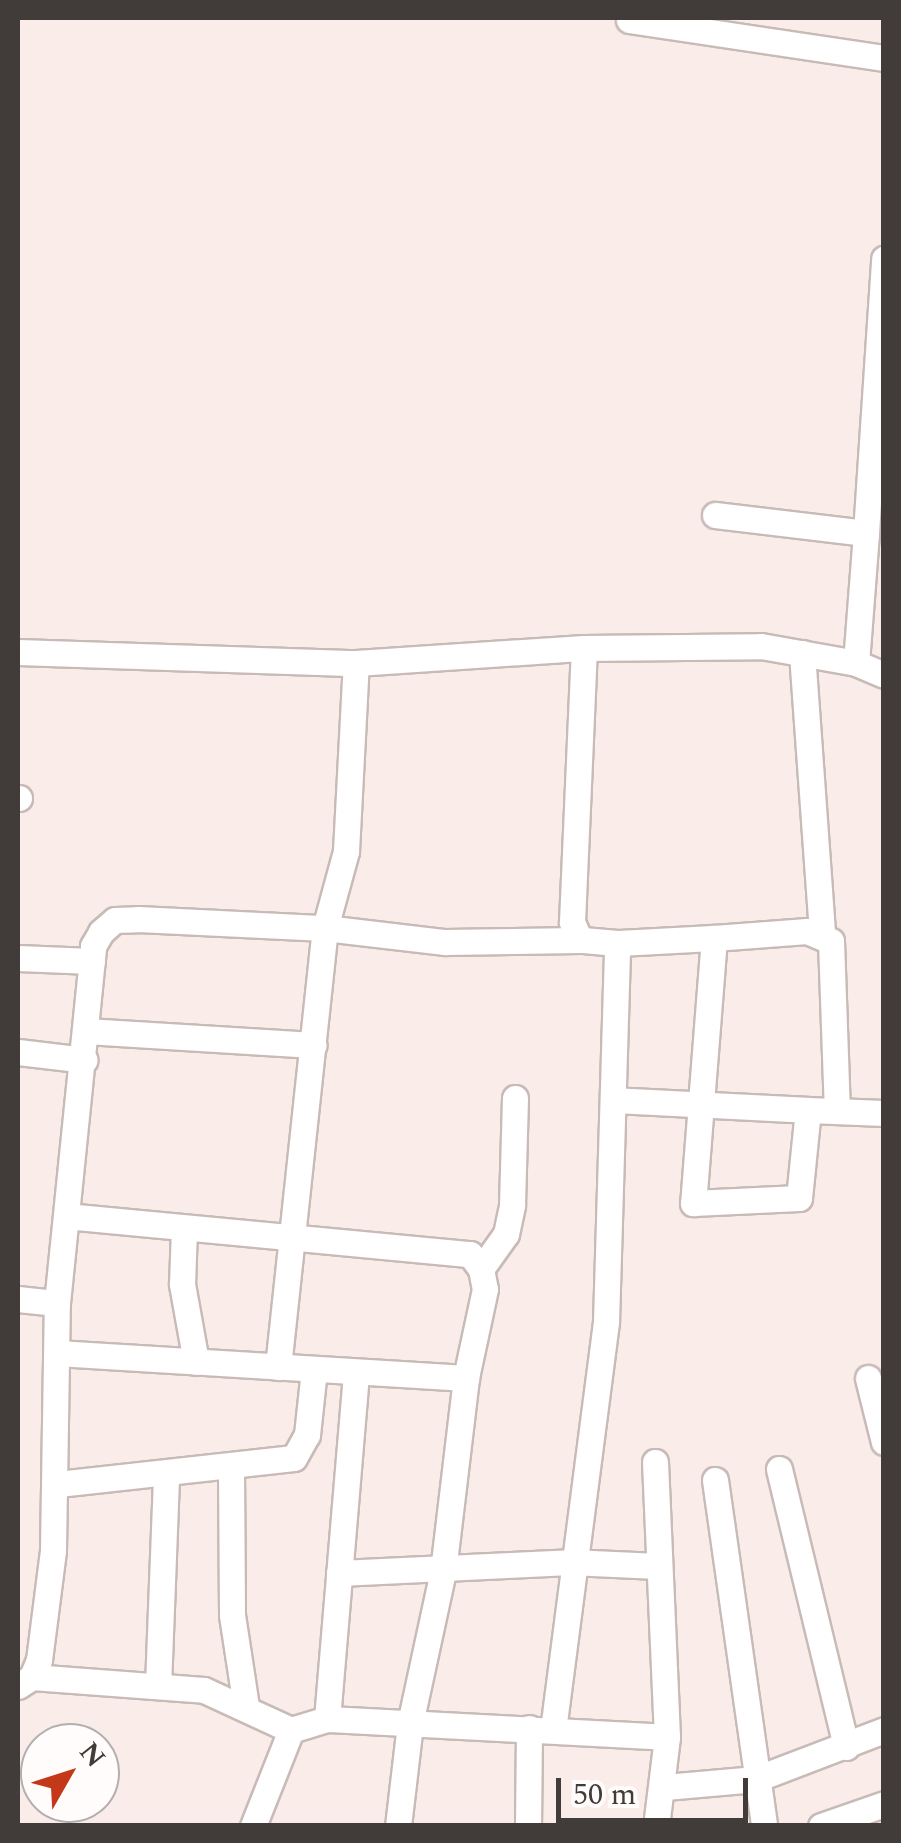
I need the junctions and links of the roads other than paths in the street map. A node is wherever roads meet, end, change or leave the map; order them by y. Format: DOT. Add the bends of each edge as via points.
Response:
graph roads {
  1 [pos="629,20"];
  2 [pos="712,24"];
  3 [pos="884,58"];
  4 [pos="884,259"];
  5 [pos="715,516"];
  6 [pos="866,533"];
  7 [pos="584,648"];
  8 [pos="18,652"];
  9 [pos="802,653"];
  10 [pos="856,663"];
  11 [pos="356,664"];
  12 [pos="884,675"];
  13 [pos="325,928"];
  14 [pos="822,933"];
  15 [pos="714,938"];
  16 [pos="580,940"];
  17 [pos="617,943"];
  18 [pos="18,958"];
  19 [pos="92,961"];
  20 [pos="86,1031"];
  21 [pos="314,1045"];
  22 [pos="18,1052"];
  23 [pos="85,1060"];
  24 [pos="515,1098"];
  25 [pos="613,1100"];
  26 [pos="698,1104"];
  27 [pos="808,1110"];
  28 [pos="838,1111"];
  29 [pos="884,1112"];
  30 [pos="66,1216"];
  31 [pos="184,1228"];
  32 [pos="292,1239"];
  33 [pos="481,1269"];
  34 [pos="18,1299"];
  35 [pos="57,1303"];
  36 [pos="58,1354"];
  37 [pos="196,1362"];
  38 [pos="278,1367"];
  39 [pos="314,1370"];
  40 [pos="356,1372"];
  41 [pos="466,1378"];
  42 [pos="868,1378"];
  43 [pos="884,1442"];
  44 [pos="655,1462"];
  45 [pos="779,1468"];
  46 [pos="231,1469"];
  47 [pos="166,1475"];
  48 [pos="716,1480"];
  49 [pos="58,1484"];
  50 [pos="570,1562"];
  51 [pos="658,1566"];
  52 [pos="442,1572"];
  53 [pos="338,1573"];
  54 [pos="25,1681"];
  55 [pos="158,1686"];
  56 [pos="246,1706"];
  57 [pos="327,1719"];
  58 [pos="410,1724"];
  59 [pos="541,1729"];
  60 [pos="291,1730"];
  61 [pos="884,1730"];
  62 [pos="667,1737"];
  63 [pos="846,1747"];
  64 [pos="756,1779"];
  65 [pos="665,1787"];
  66 [pos="884,1804"];
  67 [pos="253,1826"];
  68 [pos="398,1826"];
  69 [pos="528,1826"];
  70 [pos="656,1826"];
  71 [pos="764,1826"];
  72 [pos="821,1826"];
  1 -- 2 [label="street"];
  2 -- 3 [label="street"];
  4 -- 6 [label="street"];
  5 -- 6 [label="street"];
  6 -- 10 [label="street"];
  7 -- 9 [label="street" via="761,646"];
  7 -- 11 [label="street"];
  7 -- 16 [label="street" via="572,922"];
  8 -- 11 [label="street"];
  9 -- 10 [label="street"];
  9 -- 14 [label="street"];
  10 -- 12 [label="street"];
  11 -- 13 [label="street" via="346,851"];
  13 -- 16 [label="street" via="445,942"];
  13 -- 19 [label="street" via="115,920 92,946"];
  13 -- 21 [label="street"];
  14 -- 15 [label="street"];
  14 -- 28 [label="street" via="832,941 838,997"];
  15 -- 17 [label="street"];
  15 -- 26 [label="street"];
  16 -- 17 [label="street"];
  17 -- 25 [label="street"];
  18 -- 19 [label="street"];
  19 -- 20 [label="street"];
  20 -- 21 [label="street"];
  20 -- 23 [label="street"];
  21 -- 32 [label="street"];
  22 -- 23 [label="street"];
  23 -- 30 [label="street"];
  24 -- 33 [label="street" via="509,1220"];
  25 -- 26 [label="street"];
  25 -- 50 [label="street" via="606,1322"];
  26 -- 27 [label="street"];
  26 -- 27 [label="street" via="694,1203 799,1198"];
  27 -- 28 [label="street"];
  28 -- 29 [label="street"];
  30 -- 31 [label="street"];
  30 -- 35 [label="street"];
  31 -- 32 [label="street"];
  31 -- 37 [label="street" via="182,1284"];
  32 -- 33 [label="street" via="470,1254"];
  32 -- 38 [label="street"];
  33 -- 41 [label="street" via="485,1288"];
  34 -- 35 [label="street"];
  35 -- 36 [label="street"];
  36 -- 37 [label="street"];
  36 -- 49 [label="street"];
  37 -- 38 [label="street"];
  38 -- 39 [label="street"];
  39 -- 40 [label="street"];
  39 -- 46 [label="street" via="307,1435 294,1458"];
  40 -- 41 [label="street"];
  40 -- 53 [label="street"];
  41 -- 52 [label="street"];
  42 -- 43 [label="street"];
  44 -- 51 [label="street"];
  45 -- 63 [label="street"];
  46 -- 47 [label="street"];
  46 -- 56 [label="street" via="232,1615"];
  47 -- 49 [label="street"];
  47 -- 55 [label="street"];
  48 -- 64 [label="street"];
  49 -- 54 [label="street"];
  50 -- 51 [label="street"];
  50 -- 52 [label="street"];
  50 -- 59 [label="street"];
  51 -- 62 [label="street"];
  52 -- 53 [label="street"];
  52 -- 58 [label="street"];
  53 -- 57 [label="street"];
  54 -- 55 [label="street"];
  55 -- 56 [label="street" via="204,1690"];
  56 -- 60 [label="street"];
  57 -- 58 [label="street"];
  57 -- 60 [label="street"];
  58 -- 59 [label="street"];
  58 -- 68 [label="street"];
  59 -- 62 [label="street"];
  59 -- 69 [label="street"];
  60 -- 67 [label="street"];
  61 -- 63 [label="street"];
  62 -- 65 [label="street"];
  63 -- 64 [label="street"];
  64 -- 65 [label="street"];
  64 -- 71 [label="street"];
  65 -- 70 [label="street"];
  66 -- 72 [label="street"];
}
